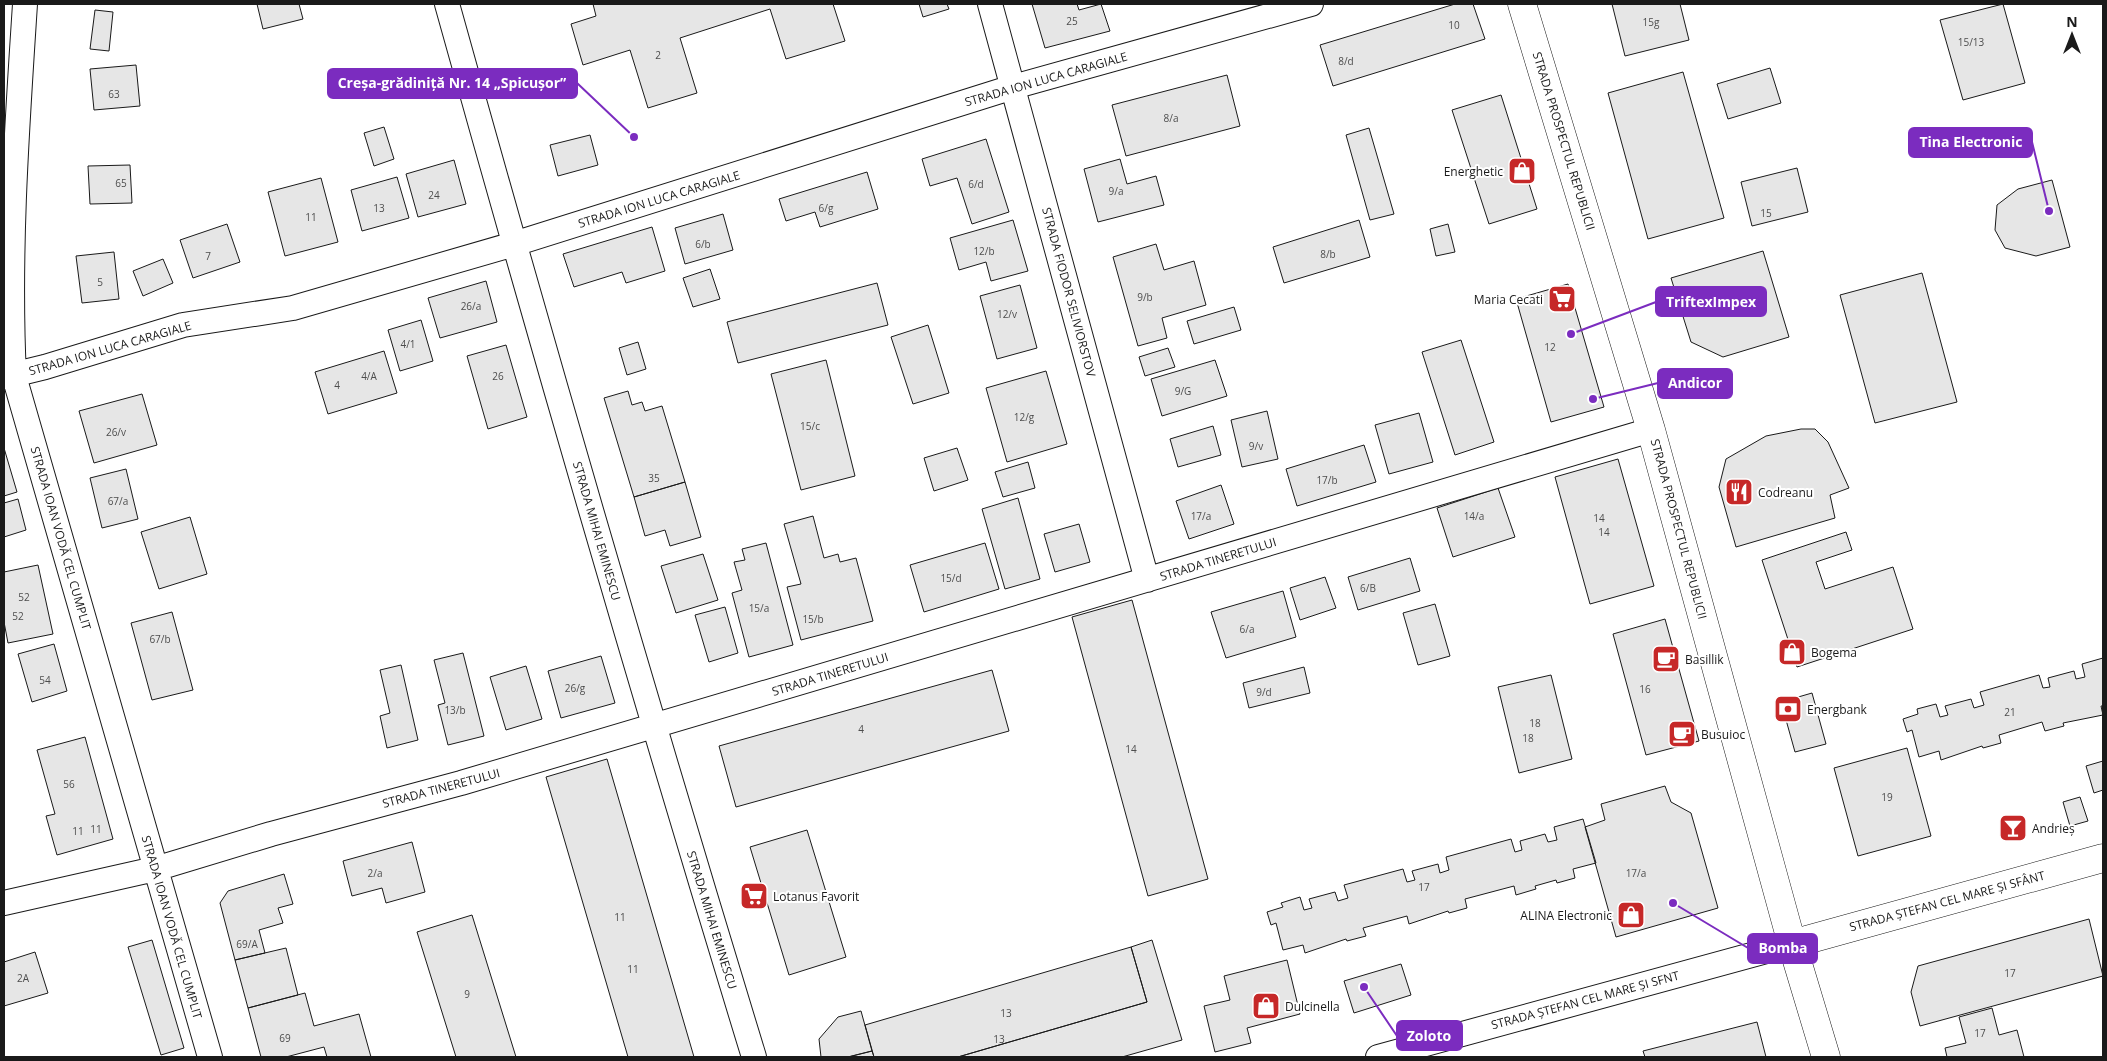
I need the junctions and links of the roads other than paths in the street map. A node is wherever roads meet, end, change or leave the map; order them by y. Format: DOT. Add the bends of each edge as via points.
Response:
graph roads {
  1 [pos="25,4"];
  2 [pos="447,4"];
  3 [pos="990,4"];
  4 [pos="1311,4"];
  5 [pos="1522,4"];
  6 [pos="1013,88"];
  7 [pos="514,244"];
  8 [pos="9,376"];
  9 [pos="1651,430"];
  10 [pos="1147,580"];
  11 [pos="653,726"];
  12 [pos="2103,858"];
  13 [pos="155,868"];
  14 [pos="4,903"];
  15 [pos="1792,944"];
  16 [pos="210,1057"];
  17 [pos="754,1057"];
  18 [pos="1378,1057"];
  19 [pos="1826,1057"];
  1 -- 8 [label="street, STRADA IOAN VODĂ CEL CUMPLIT"];
  2 -- 7 [label="street, STRADA MIHAI EMINESCU"];
  3 -- 6 [label="street, STRADA FIODOR SELIVIORSTOV"];
  4 -- 6 [label="street, STRADA ION LUCA CARAGIALE"];
  5 -- 9 [label="main road, STRADA PROSPECTUL REPUBLICII"];
  6 -- 7 [label="street, STRADA ION LUCA CARAGIALE"];
  6 -- 10 [label="street, STRADA FIODOR SELIVIORSTOV"];
  7 -- 8 [label="street, STRADA ION LUCA CARAGIALE" via="293,308 182,325"];
  7 -- 11 [label="street, STRADA MIHAI EMINESCU"];
  8 -- 13 [label="street, STRADA IOAN VODĂ CEL CUMPLIT"];
  9 -- 10 [label="street, STRADA TINERETULUI"];
  9 -- 15 [label="main road, STRADA PROSPECTUL REPUBLICII"];
  10 -- 11 [label="street, STRADA TINERETULUI"];
  11 -- 13 [label="street, STRADA TINERETULUI"];
  11 -- 17 [label="street, STRADA MIHAI EMINESCU"];
  12 -- 15 [label="main road, STRADA ȘTEFAN CEL MARE ȘI SFÂNT"];
  13 -- 14 [label="street, STRADA TINERETULUI"];
  13 -- 16 [label="street, STRADA IOAN VODĂ CEL CUMPLIT"];
  15 -- 18 [label="street, STRADA ȘTEFAN CEL MARE ȘI SFNT"];
  15 -- 19 [label="main road, STRADA PROSPECTUL REPUBLICII"];
}
